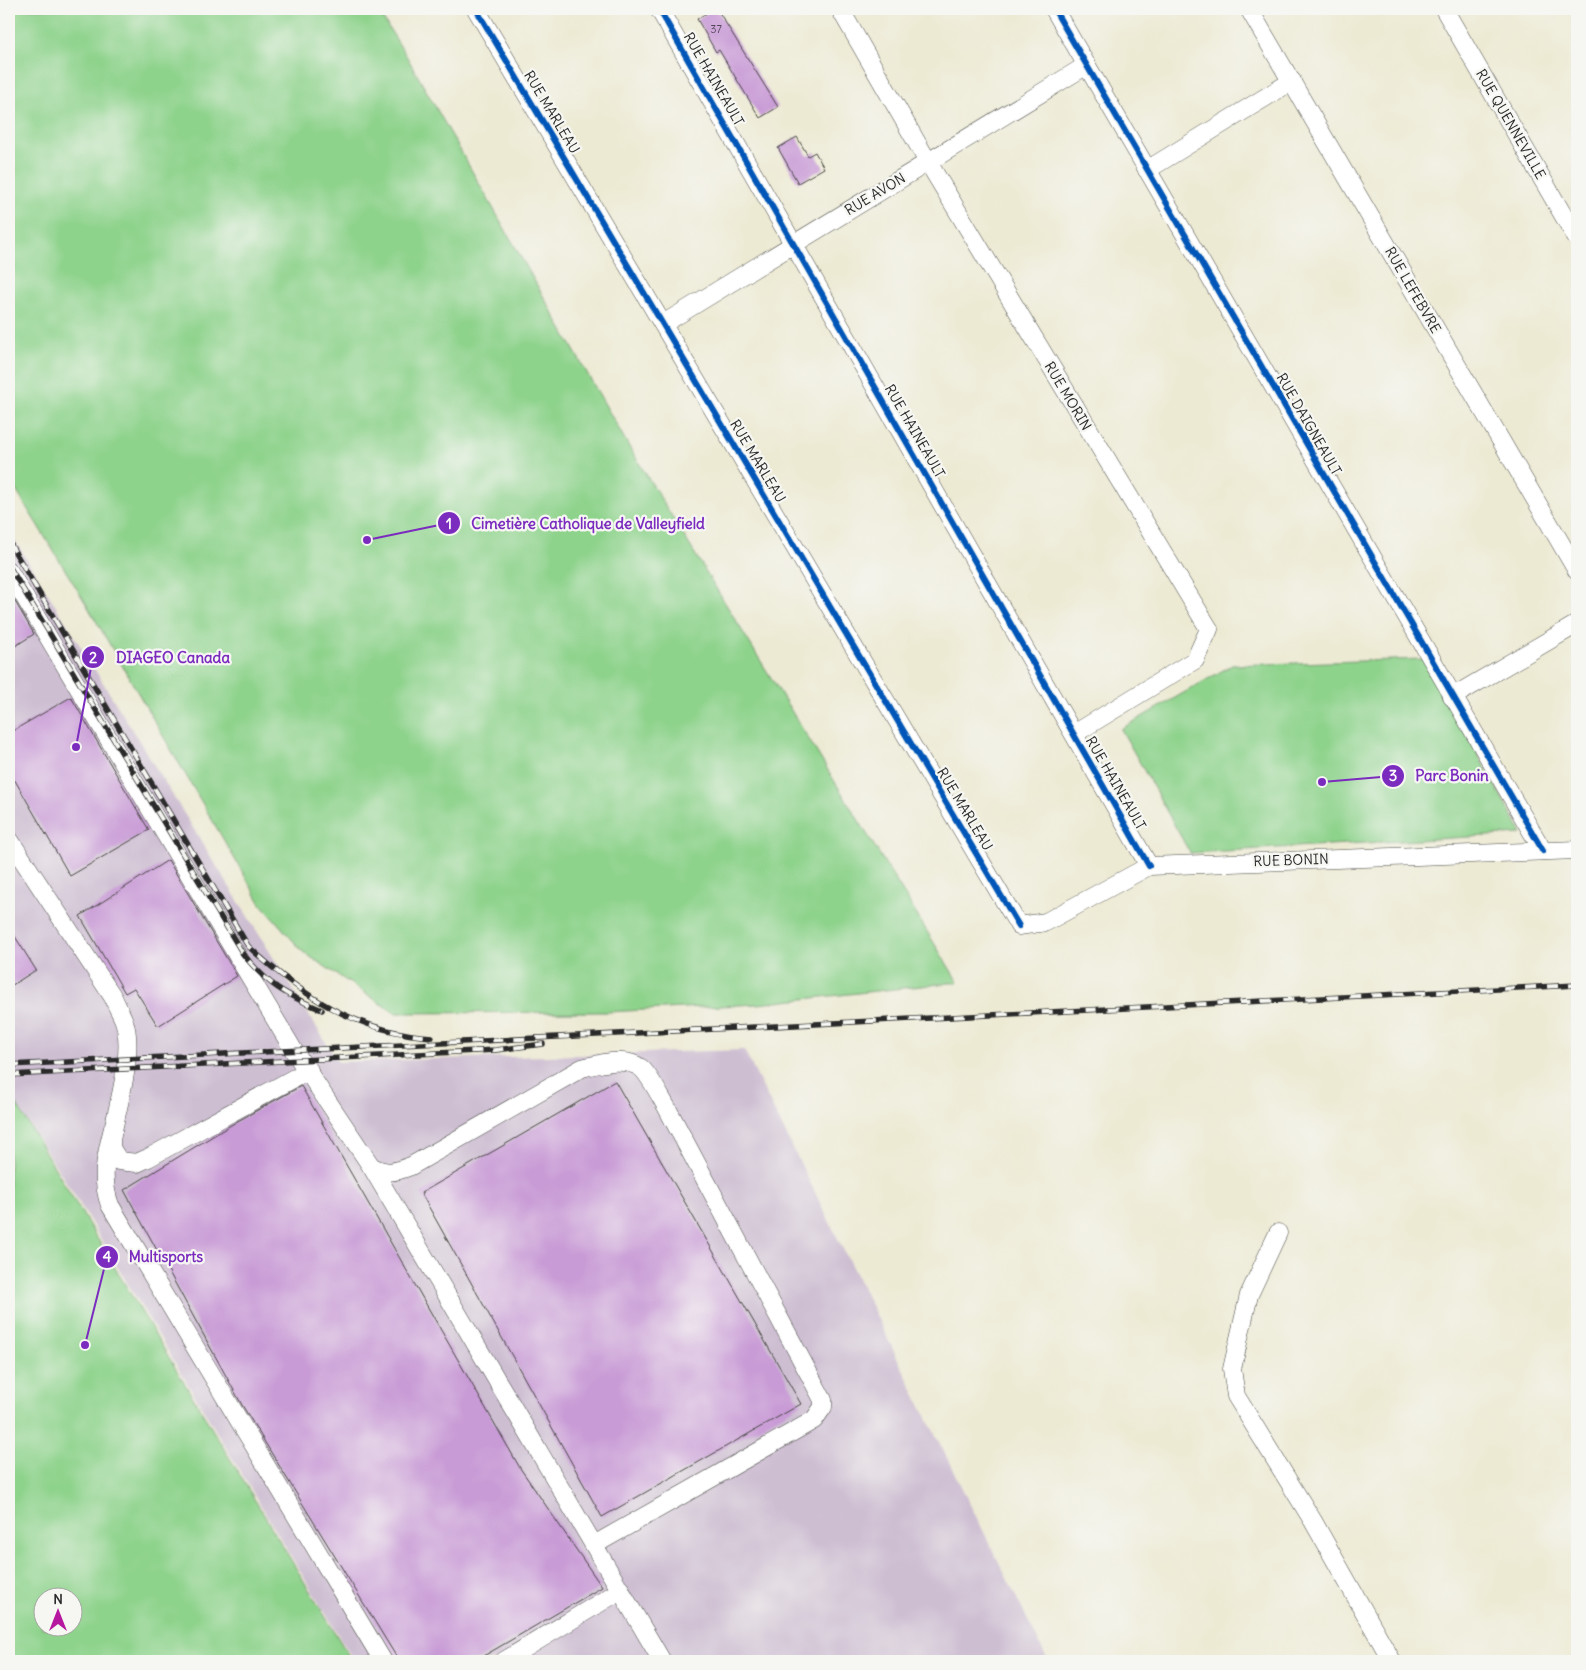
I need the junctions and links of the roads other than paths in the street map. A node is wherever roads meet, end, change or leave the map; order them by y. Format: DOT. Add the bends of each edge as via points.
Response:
graph roads {
  1 [pos="476,9"];
  2 [pos="659,9"];
  3 [pos="840,9"];
  4 [pos="1054,9"];
  5 [pos="1249,9"];
  6 [pos="1444,9"];
  7 [pos="1086,65"];
  8 [pos="1292,81"];
  9 [pos="928,162"];
  10 [pos="1148,170"];
  11 [pos="1577,239"];
  12 [pos="793,244"];
  13 [pos="663,324"];
  14 [pos="9,571"];
  15 [pos="1577,571"];
  16 [pos="1577,624"];
  17 [pos="1452,697"];
  18 [pos="1074,734"];
  19 [pos="9,839"];
  20 [pos="1577,850"];
  21 [pos="1543,851"];
  22 [pos="1149,866"];
  23 [pos="1019,926"];
  24 [pos="309,1070"];
  25 [pos="113,1128"];
  26 [pos="371,1166"];
  27 [pos="1278,1233"];
  28 [pos="594,1545"];
  29 [pos="622,1590"];
  30 [pos="383,1661"];
  31 [pos="504,1661"];
  32 [pos="662,1661"];
  33 [pos="1392,1661"];
  1 -- 13 [label="street, RUE MARLEAU"];
  2 -- 12 [label="street, RUE HAINEAULT"];
  3 -- 9 [label="street, RUE MORIN"];
  4 -- 7 [label="street, RUE DAIGNEAULT"];
  5 -- 8 [label="street, RUE LEFEBVRE"];
  6 -- 11 [label="street, RUE QUENNEVILLE"];
  7 -- 9 [label="street, RUE AVON"];
  7 -- 10 [label="street, RUE DAIGNEAULT"];
  8 -- 10 [label="street"];
  8 -- 15 [label="street, RUE LEFEBVRE"];
  9 -- 12 [label="street, RUE AVON"];
  9 -- 18 [label="street, RUE MORIN" via="1209,629 1195,660"];
  10 -- 17 [label="street, RUE DAIGNEAULT"];
  12 -- 13 [label="street, RUE AVON"];
  12 -- 18 [label="street, RUE HAINEAULT"];
  13 -- 23 [label="street, RUE MARLEAU"];
  14 -- 24 [label="street" via="294,1051"];
  16 -- 17 [label="street"];
  17 -- 21 [label="street, RUE DAIGNEAULT"];
  18 -- 22 [label="street, RUE HAINEAULT"];
  19 -- 25 [label="street" via="113,997 125,1022 126,1059"];
  20 -- 21 [label="street, RUE BONIN"];
  21 -- 22 [label="street, RUE BONIN"];
  22 -- 23 [label="street, RUE BONIN" via="1046,922"];
  24 -- 25 [label="street" via="137,1163 119,1161 114,1156 111,1148"];
  24 -- 26 [label="street"];
  25 -- 30 [label="street" via="104,1179 110,1206"];
  26 -- 28 [label="street"];
  26 -- 28 [label="street" via="393,1173 411,1166 582,1068 607,1062 628,1063 641,1068 667,1108 823,1400 823,1407 814,1420"];
  27 -- 33 [label="street" via="1249,1294 1232,1369 1236,1396 1313,1521"];
  28 -- 29 [label="street"];
  29 -- 31 [label="street"];
  29 -- 32 [label="street"];
}
